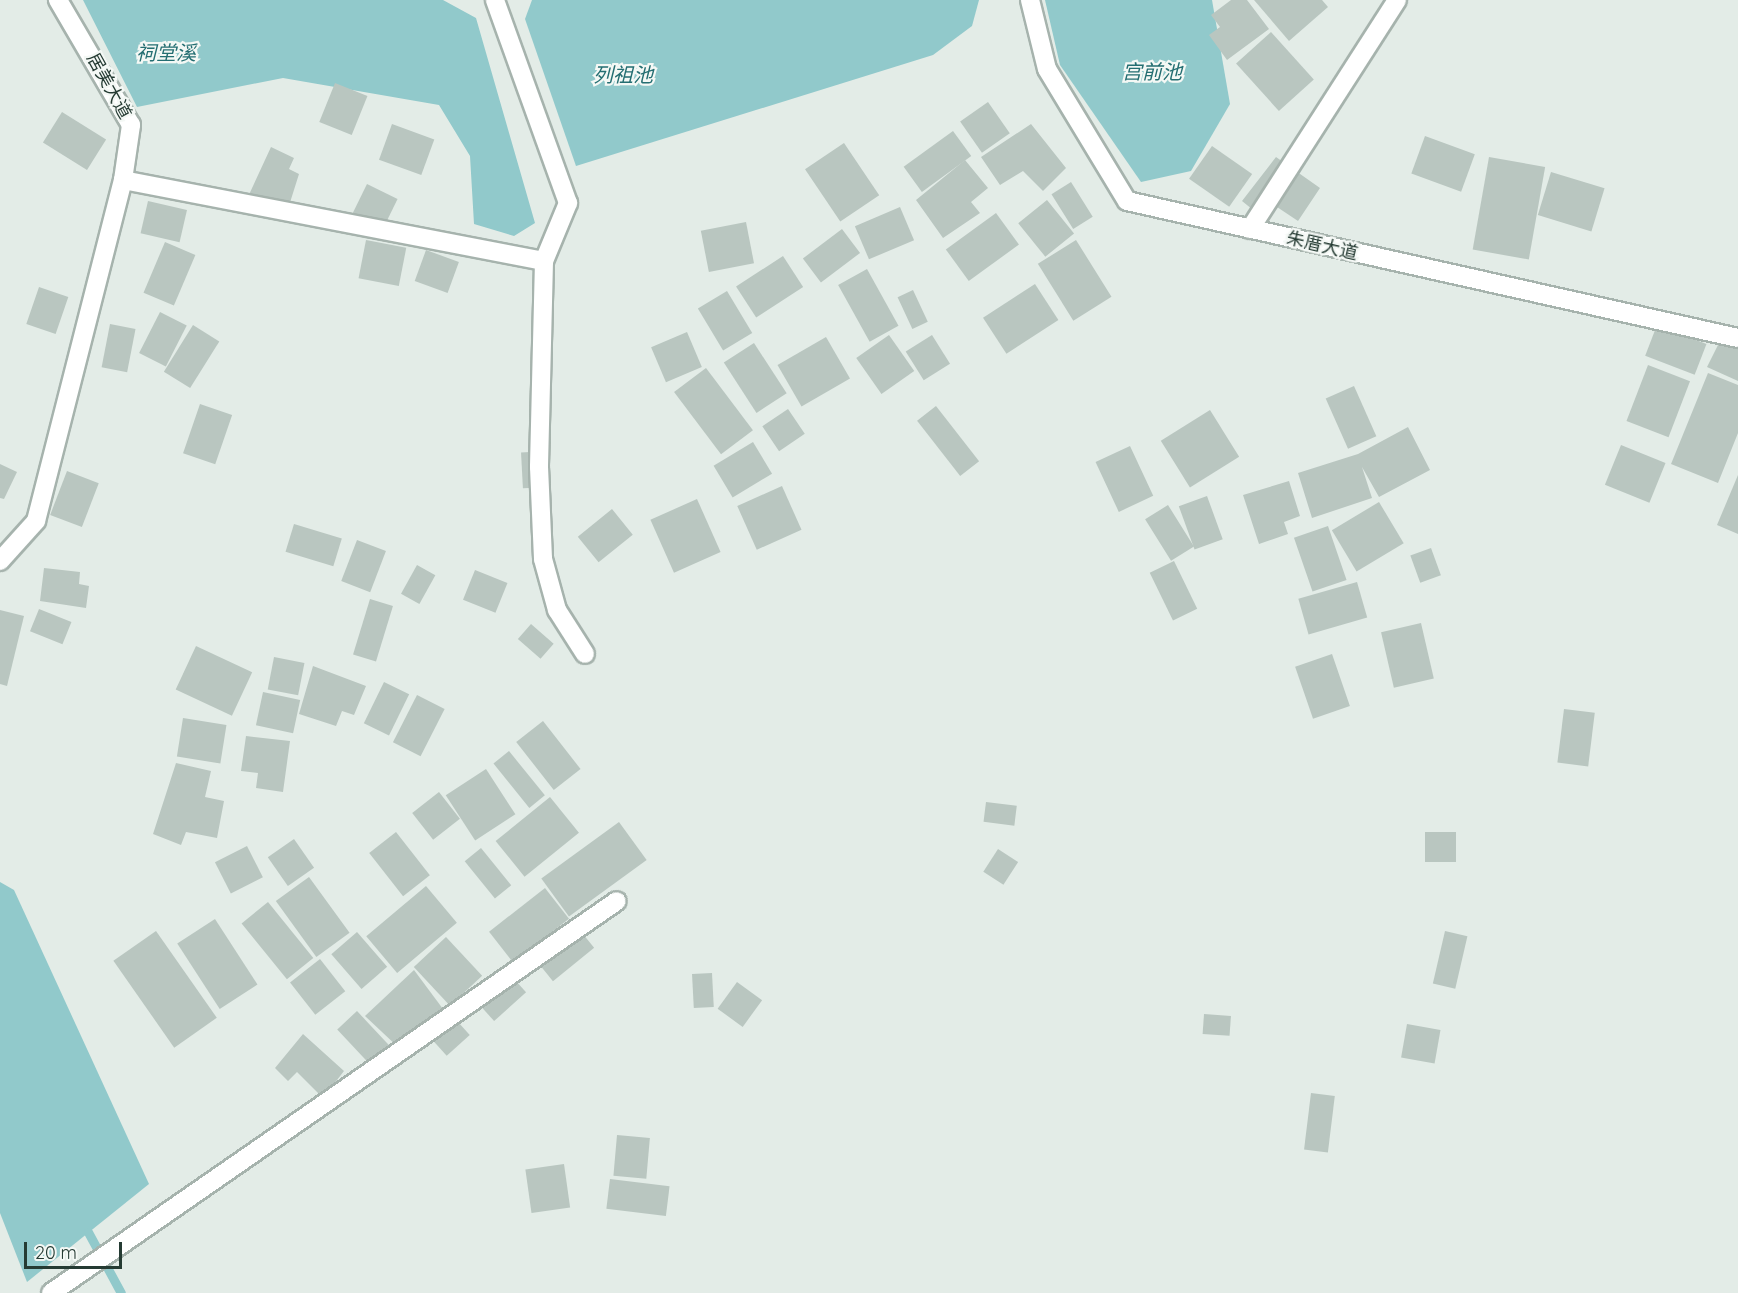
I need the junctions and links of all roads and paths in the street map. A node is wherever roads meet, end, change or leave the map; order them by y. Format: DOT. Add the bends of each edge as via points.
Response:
graph roads {
  1 [pos="58,0"];
  2 [pos="495,0"];
  3 [pos="1030,0"];
  4 [pos="1397,0"];
  5 [pos="123,180"];
  6 [pos="1250,229"];
  7 [pos="544,261"];
  8 [pos="1738,338"];
  9 [pos="0,561"];
  10 [pos="585,654"];
  11 [pos="617,901"];
  12 [pos="51,1293"];
  1 -- 5 [label="street, 居美大道" via="131,124"];
  2 -- 7 [label="street" via="568,203"];
  3 -- 6 [label="street, 朱厝大道" via="1047,69 1127,201"];
  4 -- 6 [label="street"];
  5 -- 7 [label="street"];
  5 -- 9 [label="street, 居美大道" via="36,521"];
  6 -- 8 [label="street, 朱厝大道"];
  7 -- 10 [label="street" via="539,467 543,559 557,610"];
  11 -- 12 [label="street"];
}
